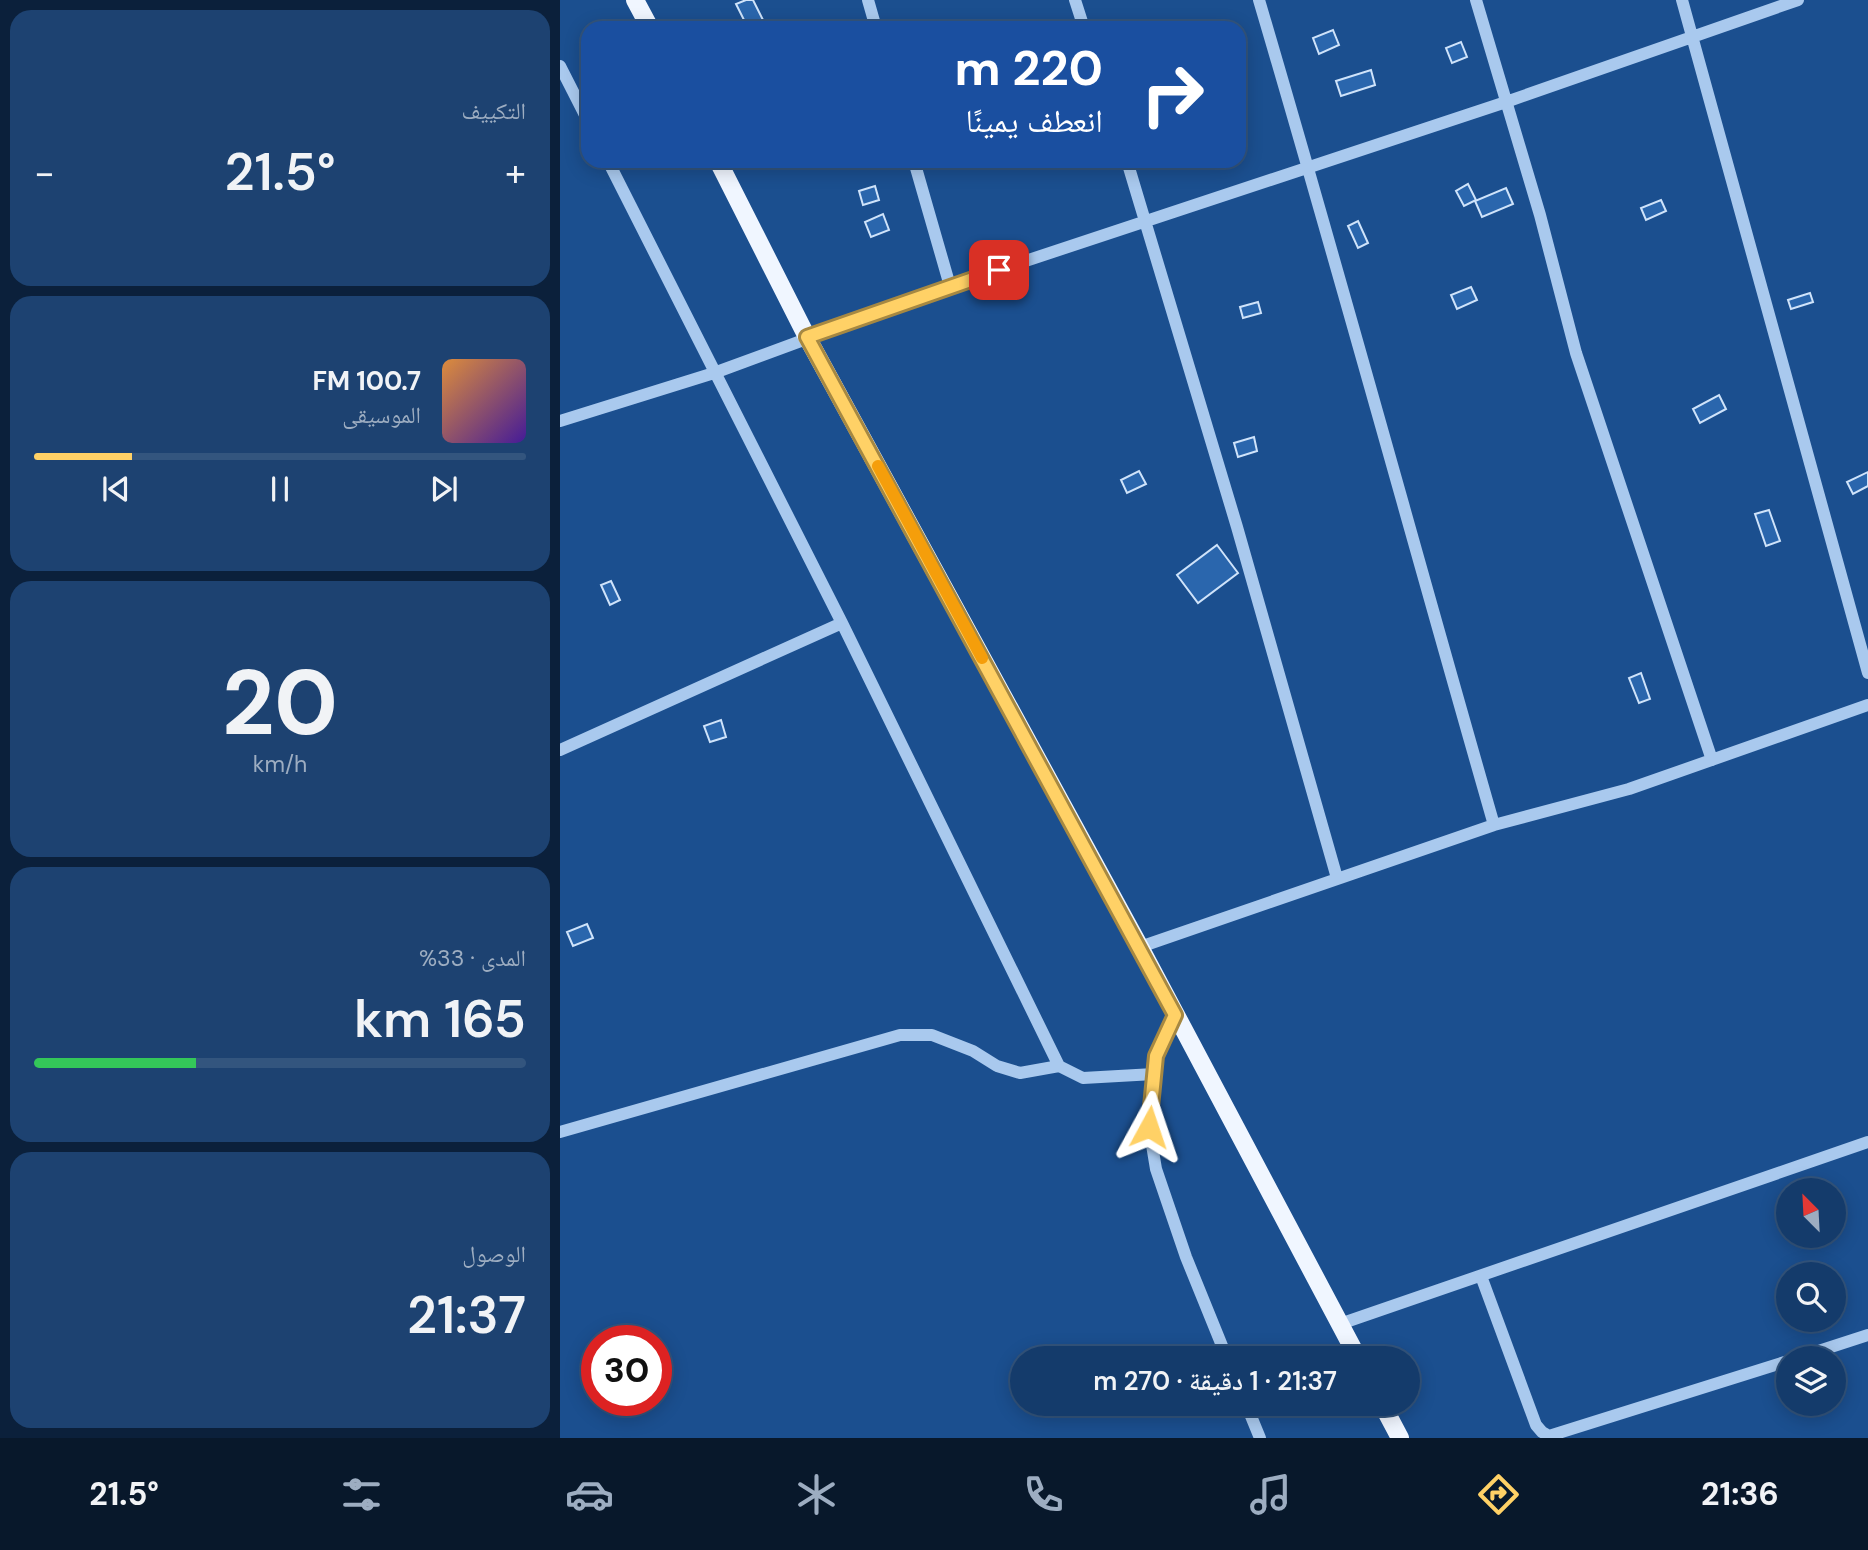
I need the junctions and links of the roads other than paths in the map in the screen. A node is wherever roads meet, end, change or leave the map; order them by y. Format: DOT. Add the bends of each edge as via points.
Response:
graph roads {
  1 [pos="635,0"];
  2 [pos="868,0"];
  3 [pos="1075,0"];
  4 [pos="1259,0"];
  5 [pos="1476,0"];
  6 [pos="1682,0"];
  7 [pos="1798,0"];
  8 [pos="646,21"];
  9 [pos="874,21"];
  10 [pos="1082,21"];
  11 [pos="1692,38"];
  12 [pos="560,66"];
  13 [pos="1506,102"];
  14 [pos="581,107"];
  15 [pos="612,168"];
  16 [pos="722,168"];
  17 [pos="916,168"];
  18 [pos="1129,168"];
  19 [pos="1309,168"];
  20 [pos="1147,221"];
  21 [pos="950,286"];
  22 [pos="807,337"];
  23 [pos="714,373"];
  24 [pos="560,421"];
  25 [pos="842,623"];
  26 [pos="1868,673"];
  27 [pos="1868,705"];
  28 [pos="560,750"];
  29 [pos="1712,760"];
  30 [pos="1494,825"];
  31 [pos="1337,878"];
  32 [pos="1140,947"];
  33 [pos="1175,1015"];
  34 [pos="1059,1066"];
  35 [pos="1154,1074"];
  36 [pos="560,1132"];
  37 [pos="1868,1142"];
  38 [pos="1480,1276"];
  39 [pos="1340,1324"];
  40 [pos="1868,1335"];
  41 [pos="1222,1346"];
  42 [pos="1352,1346"];
  43 [pos="1834,1346"];
  44 [pos="1776,1365"];
  45 [pos="1251,1416"];
  46 [pos="1388,1416"];
  47 [pos="1260,1438"];
  48 [pos="1400,1438"];
  1 -- 8 [label="main road"];
  2 -- 9 [label="street"];
  3 -- 10 [label="street"];
  4 -- 19 [label="street"];
  5 -- 13 [label="street"];
  6 -- 11 [label="street"];
  7 -- 11 [label="street"];
  11 -- 13 [label="street"];
  11 -- 26 [label="street"];
  12 -- 14 [label="street"];
  13 -- 19 [label="street"];
  13 -- 29 [label="street" via="1576,353"];
  15 -- 23 [label="street"];
  16 -- 22 [label="main road"];
  17 -- 21 [label="street"];
  18 -- 20 [label="street"];
  19 -- 20 [label="street"];
  19 -- 30 [label="street"];
  20 -- 21 [label="street"];
  20 -- 31 [label="street"];
  21 -- 22 [label="street"];
  22 -- 23 [label="street"];
  22 -- 32 [label="main road"];
  23 -- 24 [label="street"];
  23 -- 25 [label="street"];
  25 -- 28 [label="street"];
  25 -- 34 [label="street"];
  27 -- 29 [label="street"];
  29 -- 30 [label="street" via="1629,789"];
  30 -- 31 [label="street"];
  31 -- 32 [label="street"];
  32 -- 33 [label="main road"];
  33 -- 35 [label="street" via="1156,1056"];
  33 -- 39 [label="main road"];
  34 -- 35 [label="street" via="1083,1078"];
  34 -- 36 [label="street" via="1020,1073 948,1040 900,1035"];
  35 -- 41 [label="street" via="1149,1127 1156,1169"];
  37 -- 38 [label="street"];
  38 -- 39 [label="street"];
  38 -- 44 [label="street" via="1536,1425 1549,1436"];
  39 -- 42 [label="main road"];
  40 -- 43 [label="street"];
  45 -- 47 [label="street"];
  46 -- 48 [label="main road"];
}
